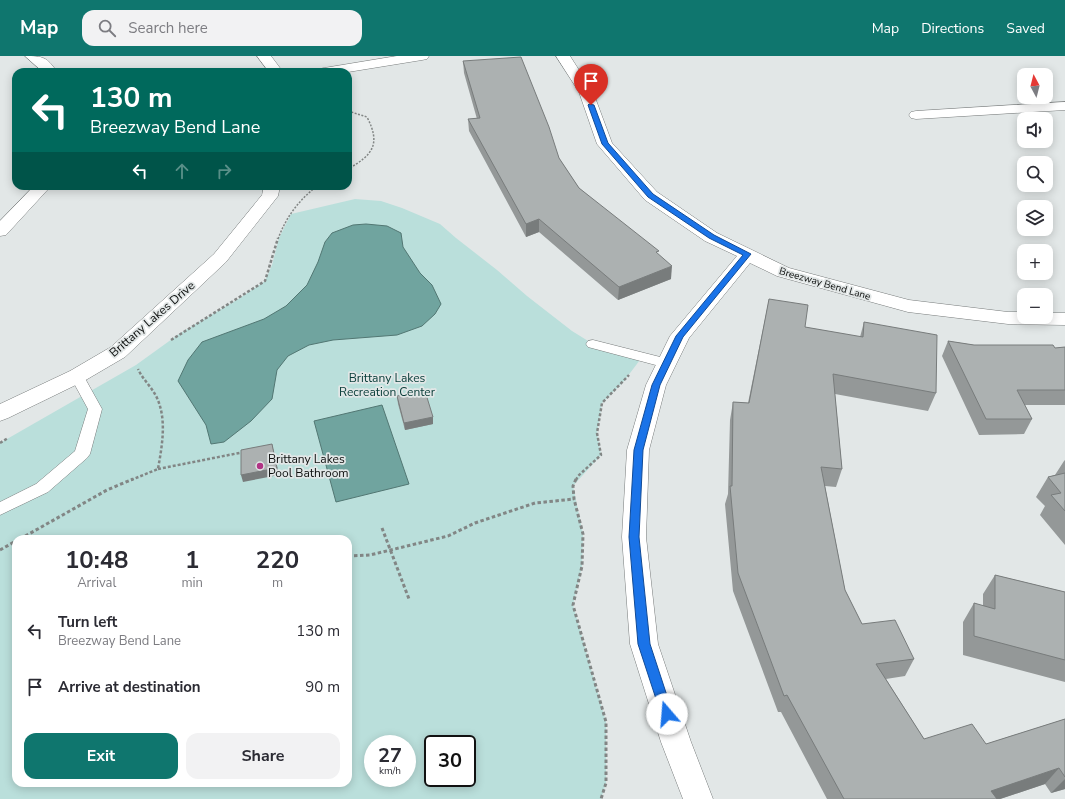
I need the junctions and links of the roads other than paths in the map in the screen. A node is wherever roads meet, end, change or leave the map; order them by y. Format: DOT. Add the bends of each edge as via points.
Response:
graph roads {
  1 [pos="32,56"];
  2 [pos="264,56"];
  3 [pos="422,56"];
  4 [pos="563,56"];
  5 [pos="47,68"];
  6 [pos="273,68"];
  7 [pos="348,68"];
  8 [pos="1065,106"];
  9 [pos="916,114"];
  10 [pos="39,190"];
  11 [pos="271,190"];
  12 [pos="0,231"];
  13 [pos="748,254"];
  14 [pos="1065,319"];
  15 [pos="593,344"];
  16 [pos="667,363"];
  17 [pos="77,376"];
  18 [pos="0,413"];
  19 [pos="0,509"];
  20 [pos="698,799"];
  1 -- 5 [label="street"];
  2 -- 6 [label="street"];
  3 -- 7 [label="street"];
  4 -- 13 [label="street, Breezway Bend Lane" via="586,92 605,144 651,196 711,237"];
  8 -- 9 [label="street"];
  10 -- 12 [label="street"];
  11 -- 17 [label="street, Brittany Lakes Drive" via="270,196 220,258 118,352"];
  13 -- 14 [label="street, Breezway Bend Lane" via="783,272 908,306 1008,318"];
  13 -- 16 [label="street" via="680,336"];
  15 -- 16 [label="lane"];
  16 -- 20 [label="street" via="656,385 638,450 634,537 644,644 676,742"];
  17 -- 18 [label="street, Brittany Lakes Drive"];
  17 -- 19 [label="lane" via="95,410 82,454 42,488"];
}
